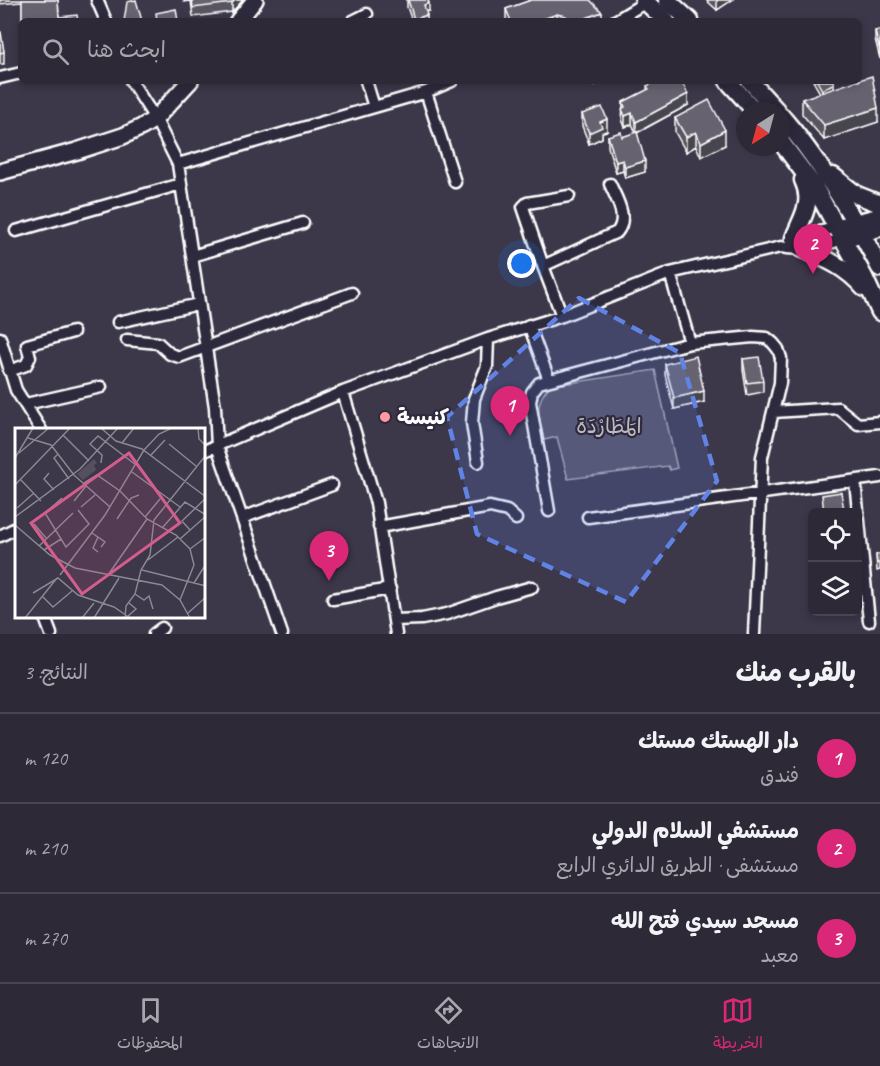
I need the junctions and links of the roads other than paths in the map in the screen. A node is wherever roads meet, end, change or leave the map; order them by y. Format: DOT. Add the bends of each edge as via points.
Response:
graph roads {
  1 [pos="97,0"];
  2 [pos="255,0"];
  3 [pos="667,0"];
  4 [pos="645,1"];
  5 [pos="367,14"];
  6 [pos="105,18"];
  7 [pos="240,18"];
  8 [pos="359,18"];
  9 [pos="620,18"];
  10 [pos="663,18"];
  11 [pos="687,18"];
  12 [pos="18,74"];
  13 [pos="0,78"];
  14 [pos="133,84"];
  15 [pos="187,84"];
  16 [pos="367,84"];
  17 [pos="445,84"];
  18 [pos="731,84"];
  19 [pos="753,84"];
  20 [pos="426,92"];
  21 [pos="747,102"];
  22 [pos="769,102"];
  23 [pos="374,107"];
  24 [pos="155,118"];
  25 [pos="790,133"];
  26 [pos="790,148"];
  27 [pos="803,157"];
  28 [pos="178,164"];
  29 [pos="0,172"];
  30 [pos="455,182"];
  31 [pos="181,184"];
  32 [pos="610,184"];
  33 [pos="569,196"];
  34 [pos="880,204"];
  35 [pos="880,216"];
  36 [pos="303,223"];
  37 [pos="859,228"];
  38 [pos="880,228"];
  39 [pos="16,231"];
  40 [pos="840,234"];
  41 [pos="792,245"];
  42 [pos="192,256"];
  43 [pos="543,266"];
  44 [pos="880,268"];
  45 [pos="670,273"];
  46 [pos="352,292"];
  47 [pos="199,304"];
  48 [pos="879,309"];
  49 [pos="562,316"];
  50 [pos="118,322"];
  51 [pos="529,325"];
  52 [pos="73,332"];
  53 [pos="0,338"];
  54 [pos="489,339"];
  55 [pos="127,340"];
  56 [pos="690,343"];
  57 [pos="205,347"];
  58 [pos="9,371"];
  59 [pos="549,380"];
  60 [pos="101,387"];
  61 [pos="343,392"];
  62 [pos="26,404"];
  63 [pos="773,412"];
  64 [pos="880,422"];
  65 [pos="40,428"];
  66 [pos="217,446"];
  67 [pos="206,450"];
  68 [pos="478,462"];
  69 [pos="880,477"];
  70 [pos="855,481"];
  71 [pos="332,485"];
  72 [pos="759,494"];
  73 [pos="549,512"];
  74 [pos="588,517"];
  75 [pos="242,518"];
  76 [pos="516,519"];
  77 [pos="379,527"];
  78 [pos="14,529"];
  79 [pos="0,537"];
  80 [pos="532,587"];
  81 [pos="390,590"];
  82 [pos="333,599"];
  83 [pos="45,619"];
  84 [pos="394,620"];
  85 [pos="869,621"];
  86 [pos="51,634"];
  87 [pos="282,634"];
  88 [pos="396,634"];
  89 [pos="754,634"];
  1 -- 6 [label="street"];
  2 -- 7 [label="street"];
  3 -- 11 [label="main road"];
  4 -- 9 [label="street"];
  4 -- 10 [label="main road"];
  5 -- 8 [label="street"];
  12 -- 13 [label="street"];
  14 -- 24 [label="street"];
  15 -- 24 [label="street"];
  16 -- 23 [label="street"];
  17 -- 20 [label="street"];
  18 -- 21 [label="main road"];
  19 -- 22 [label="main road"];
  20 -- 23 [label="street"];
  20 -- 30 [label="street"];
  23 -- 28 [label="street"];
  24 -- 28 [label="street"];
  24 -- 29 [label="street" via="114,139"];
  25 -- 27 [label="main road"];
  26 -- 27 [label="main road"];
  27 -- 34 [label="main road" via="857,195"];
  27 -- 37 [label="main road"];
  27 -- 40 [label="main road"];
  27 -- 41 [label="main road" via="807,210"];
  28 -- 31 [label="street"];
  31 -- 39 [label="street"];
  31 -- 42 [label="street"];
  32 -- 43 [label="street" via="622,216 617,232"];
  33 -- 43 [label="street" via="523,207"];
  35 -- 37 [label="street"];
  36 -- 42 [label="street"];
  37 -- 38 [label="street"];
  37 -- 40 [label="street"];
  37 -- 44 [label="main road"];
  40 -- 41 [label="street"];
  40 -- 48 [label="main road"];
  41 -- 45 [label="street"];
  41 -- 48 [label="main road" via="847,271"];
  42 -- 47 [label="street"];
  43 -- 49 [label="street"];
  45 -- 49 [label="street"];
  45 -- 56 [label="street"];
  46 -- 57 [label="street"];
  47 -- 50 [label="street"];
  47 -- 57 [label="street"];
  49 -- 51 [label="street"];
  51 -- 54 [label="street"];
  51 -- 59 [label="street"];
  52 -- 58 [label="street" via="27,345 30,357 26,365"];
  53 -- 58 [label="street"];
  54 -- 61 [label="street"];
  54 -- 68 [label="street" via="487,366 474,399 472,423"];
  55 -- 57 [label="street" via="158,343 179,357"];
  56 -- 59 [label="street"];
  56 -- 63 [label="street" via="753,337 773,342 781,358"];
  57 -- 66 [label="street"];
  58 -- 62 [label="street"];
  59 -- 73 [label="street" via="539,383 530,402"];
  60 -- 62 [label="street"];
  61 -- 66 [label="street"];
  61 -- 77 [label="street" via="376,503"];
  62 -- 65 [label="street"];
  63 -- 64 [label="street" via="838,408 858,424"];
  63 -- 72 [label="street" via="762,458"];
  66 -- 67 [label="street"];
  66 -- 75 [label="street"];
  69 -- 70 [label="street"];
  70 -- 72 [label="street"];
  70 -- 85 [label="street"];
  71 -- 75 [label="street"];
  72 -- 74 [label="street"];
  72 -- 89 [label="street"];
  75 -- 87 [label="street"];
  76 -- 77 [label="street" via="507,511 490,507"];
  77 -- 81 [label="street"];
  78 -- 79 [label="street"];
  80 -- 84 [label="street" via="447,614"];
  81 -- 82 [label="street"];
  81 -- 84 [label="street"];
  83 -- 86 [label="street"];
  84 -- 88 [label="street"];
}
